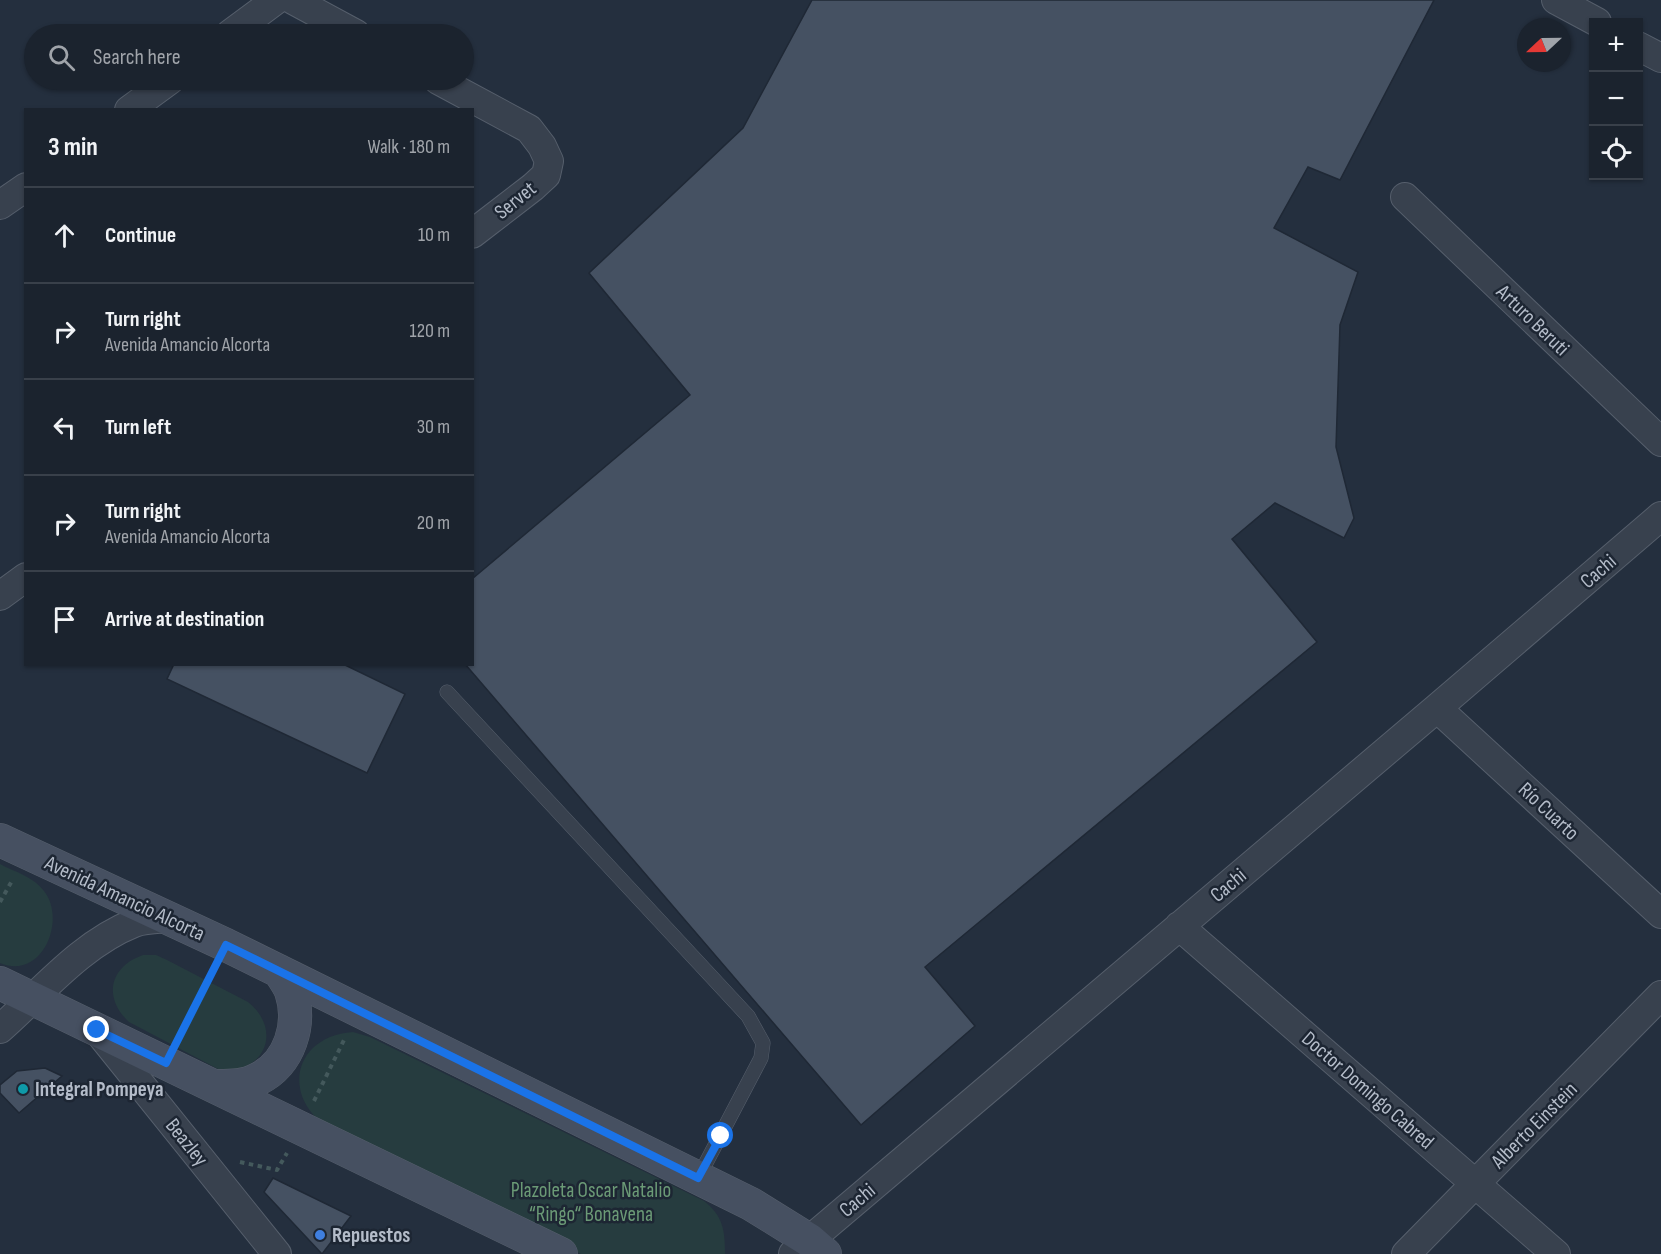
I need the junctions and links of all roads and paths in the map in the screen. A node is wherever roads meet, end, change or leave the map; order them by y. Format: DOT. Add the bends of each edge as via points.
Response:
graph roads {
  1 [pos="276,0"];
  2 [pos="293,0"];
  3 [pos="1556,0"];
  4 [pos="1590,18"];
  5 [pos="244,24"];
  6 [pos="337,24"];
  7 [pos="1643,49"];
  8 [pos="1661,58"];
  9 [pos="156,90"];
  10 [pos="457,90"];
  11 [pos="132,108"];
  12 [pos="24,188"];
  13 [pos="1405,197"];
  14 [pos="0,206"];
  15 [pos="474,232"];
  16 [pos="1661,442"];
  17 [pos="1661,516"];
  18 [pos="24,578"];
  19 [pos="0,596"];
  20 [pos="447,692"];
  21 [pos="1437,708"];
  22 [pos="0,840"];
  23 [pos="1661,914"];
  24 [pos="170,918"];
  25 [pos="1179,926"];
  26 [pos="226,945"];
  27 [pos="279,971"];
  28 [pos="0,983"];
  29 [pos="1661,995"];
  30 [pos="33,999"];
  31 [pos="0,1029"];
  32 [pos="97,1030"];
  33 [pos="166,1063"];
  34 [pos="217,1086"];
  35 [pos="698,1178"];
  36 [pos="1475,1184"];
  37 [pos="809,1249"];
  38 [pos="277,1254"];
  39 [pos="561,1254"];
  40 [pos="1406,1254"];
  41 [pos="1556,1254"];
  1 -- 5 [label="street"];
  2 -- 6 [label="street"];
  3 -- 4 [label="street"];
  7 -- 8 [label="street"];
  9 -- 11 [label="street"];
  10 -- 15 [label="street, Servet" via="529,129 549,161 546,175"];
  12 -- 14 [label="street"];
  13 -- 16 [label="street, Arturo Beruti"];
  17 -- 21 [label="street, Cachi"];
  18 -- 19 [label="street"];
  20 -- 35 [label="lane" via="748,1016 763,1043 761,1058"];
  21 -- 23 [label="street, Río Cuarto"];
  21 -- 25 [label="street, Cachi"];
  22 -- 24 [label="main road, Avenida Amancio Alcorta"];
  24 -- 26 [label="main road, Avenida Amancio Alcorta"];
  24 -- 30 [label="street" via="136,922 100,940"];
  25 -- 36 [label="street, Doctor Domingo Cabred"];
  25 -- 37 [label="street, Cachi"];
  26 -- 27 [label="main road, Avenida Amancio Alcorta"];
  26 -- 33 [label="path"];
  27 -- 34 [label="main road" via="296,1009 295,1030 288,1050 258,1080 238,1086"];
  27 -- 35 [label="main road, Avenida Amancio Alcorta"];
  28 -- 30 [label="main road"];
  29 -- 36 [label="street, Alberto Einstein"];
  30 -- 31 [label="street"];
  30 -- 32 [label="main road"];
  32 -- 33 [label="main road"];
  32 -- 38 [label="street, Beazley"];
  33 -- 34 [label="main road"];
  34 -- 39 [label="main road"];
  35 -- 37 [label="main road, Avenida Amancio Alcorta" via="751,1204"];
  36 -- 40 [label="street, Alberto Einstein"];
  36 -- 41 [label="street, Doctor Domingo Cabred"];
}
